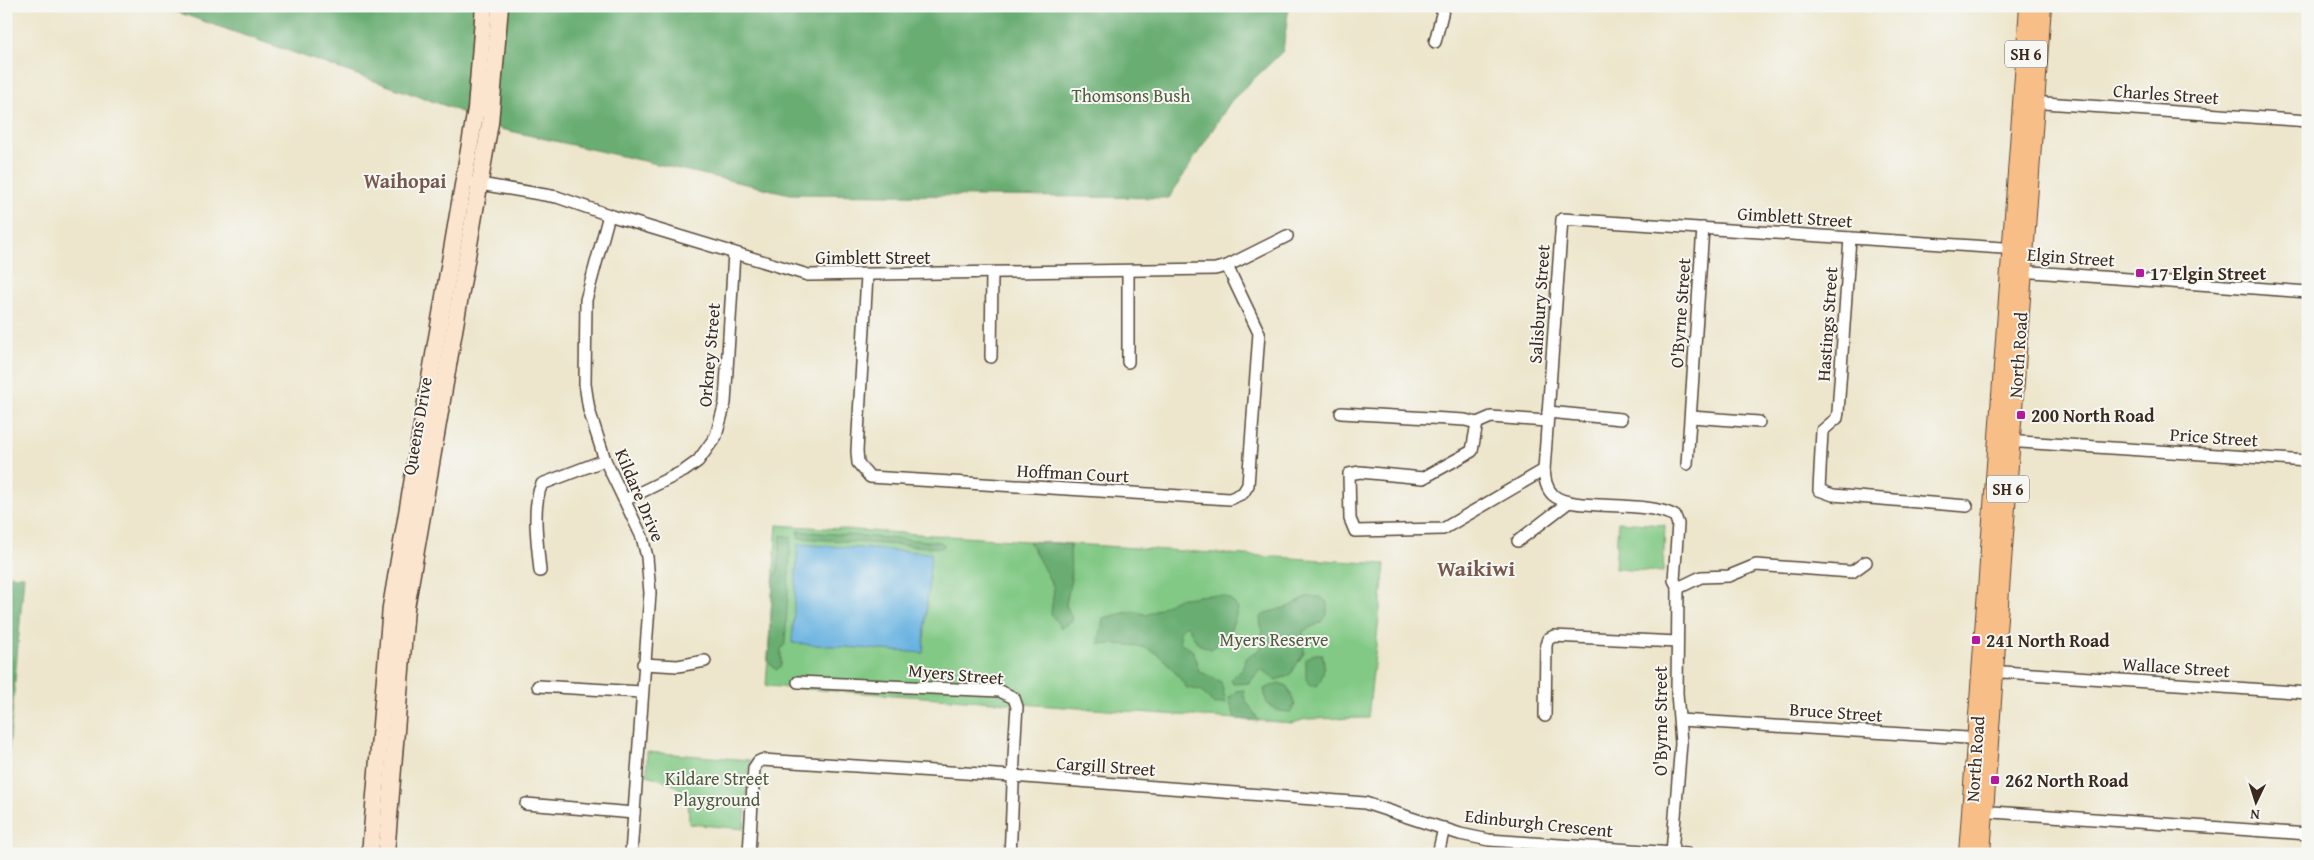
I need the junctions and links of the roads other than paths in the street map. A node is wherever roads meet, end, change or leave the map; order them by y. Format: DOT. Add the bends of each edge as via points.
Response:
graph roads {
  1 [pos="484,6"];
  2 [pos="500,6"];
  3 [pos="1444,6"];
  4 [pos="2029,6"];
  5 [pos="2042,6"];
  6 [pos="1435,42"];
  7 [pos="2029,102"];
  8 [pos="2308,121"];
  9 [pos="472,183"];
  10 [pos="609,215"];
  11 [pos="1562,219"];
  12 [pos="1703,228"];
  13 [pos="1287,236"];
  14 [pos="1850,238"];
  15 [pos="2018,249"];
  16 [pos="734,253"];
  17 [pos="1227,266"];
  18 [pos="1128,271"];
  19 [pos="2017,271"];
  20 [pos="992,273"];
  21 [pos="867,275"];
  22 [pos="2308,292"];
  23 [pos="992,357"];
  24 [pos="1128,362"];
  25 [pos="1341,414"];
  26 [pos="1548,416"];
  27 [pos="1691,417"];
  28 [pos="1621,419"];
  29 [pos="1760,422"];
  30 [pos="1477,423"];
  31 [pos="2005,441"];
  32 [pos="605,460"];
  33 [pos="2308,461"];
  34 [pos="1687,464"];
  35 [pos="1544,470"];
  36 [pos="625,500"];
  37 [pos="1569,502"];
  38 [pos="1967,506"];
  39 [pos="1518,541"];
  40 [pos="1866,562"];
  41 [pos="540,571"];
  42 [pos="1678,588"];
  43 [pos="395,636"];
  44 [pos="1677,642"];
  45 [pos="705,661"];
  46 [pos="643,664"];
  47 [pos="1988,671"];
  48 [pos="798,682"];
  49 [pos="538,686"];
  50 [pos="641,692"];
  51 [pos="2308,693"];
  52 [pos="1545,716"];
  53 [pos="1680,720"];
  54 [pos="1983,739"];
  55 [pos="1012,776"];
  56 [pos="526,804"];
  57 [pos="1978,811"];
  58 [pos="634,813"];
  59 [pos="1444,828"];
  60 [pos="2308,834"];
  61 [pos="1672,853"];
  62 [pos="370,854"];
  63 [pos="386,854"];
  64 [pos="631,854"];
  65 [pos="750,854"];
  66 [pos="1010,854"];
  67 [pos="1438,854"];
  68 [pos="1688,854"];
  69 [pos="1968,854"];
  70 [pos="1981,854"];
  1 -- 9 [label="main road, Queens Drive"];
  2 -- 9 [label="main road, Queens Drive" via="490,123"];
  3 -- 6 [label="street"];
  4 -- 7 [label="main road, North Road / SH 6"];
  5 -- 7 [label="main road, North Road / SH 6"];
  7 -- 8 [label="street, Charles Street"];
  7 -- 15 [label="main road, North Road / SH 6"];
  9 -- 10 [label="street, Gimblett Street" via="557,197"];
  9 -- 43 [label="main road, Queens Drive" via="400,548"];
  10 -- 16 [label="street, Gimblett Street"];
  10 -- 32 [label="street, Kildare Drive" via="588,293 584,366 589,410"];
  11 -- 12 [label="street, Gimblett Street"];
  11 -- 26 [label="street, Salisbury Street"];
  12 -- 14 [label="street, Gimblett Street"];
  12 -- 27 [label="street, O'Byrne Street"];
  13 -- 17 [label="street, Gimblett Street"];
  14 -- 15 [label="street, Gimblett Street"];
  14 -- 38 [label="street, Hastings Street" via="1838,412 1837,418 1822,431 1819,490"];
  15 -- 19 [label="main road, North Road / SH 6"];
  16 -- 21 [label="street, Gimblett Street" via="808,275"];
  16 -- 36 [label="street, Orkney Street" via="725,403 716,436 698,461 684,471"];
  17 -- 18 [label="street, Gimblett Street" via="1210,270"];
  17 -- 21 [label="street, Hoffman Court" via="1259,333 1248,485 1243,493 1230,498 870,477 858,463 857,451"];
  18 -- 20 [label="street, Gimblett Street"];
  18 -- 24 [label="street"];
  19 -- 22 [label="street, Elgin Street"];
  19 -- 31 [label="main road, North Road / SH 6"];
  20 -- 21 [label="street, Gimblett Street"];
  20 -- 23 [label="street"];
  25 -- 30 [label="street"];
  26 -- 28 [label="street"];
  26 -- 30 [label="street" via="1491,417"];
  26 -- 35 [label="street, Salisbury Street"];
  27 -- 29 [label="street"];
  27 -- 34 [label="street, O'Byrne Street"];
  30 -- 35 [label="street" via="1472,451 1423,478 1360,472 1349,474 1350,519 1355,531 1443,530"];
  31 -- 33 [label="street, Price Street"];
  31 -- 47 [label="main road, North Road / SH 6"];
  32 -- 36 [label="street, Kildare Drive"];
  32 -- 41 [label="street" via="542,484 537,530"];
  35 -- 37 [label="street" via="1548,490 1561,501"];
  36 -- 46 [label="street, Kildare Drive" via="642,537 647,557 650,593"];
  37 -- 39 [label="street"];
  37 -- 42 [label="street, O'Byrne Street" via="1658,508 1675,516 1678,524 1674,580"];
  40 -- 42 [label="street" via="1852,572 1756,565 1729,576 1701,577"];
  42 -- 44 [label="street, O'Byrne Street"];
  43 -- 62 [label="main road, Queens Drive"];
  43 -- 63 [label="main road, Queens Drive"];
  44 -- 52 [label="street" via="1554,636 1548,639"];
  44 -- 53 [label="street, O'Byrne Street"];
  45 -- 46 [label="street" via="678,666"];
  46 -- 50 [label="street, Kildare Drive"];
  47 -- 51 [label="street, Wallace Street"];
  47 -- 54 [label="main road, North Road / SH 6"];
  48 -- 55 [label="street, Myers Street" via="1008,694 1014,698 1017,707"];
  49 -- 50 [label="street"];
  50 -- 58 [label="street, Kildare Drive"];
  53 -- 54 [label="street, Bruce Street"];
  53 -- 61 [label="street, O'Byrne Street"];
  54 -- 57 [label="main road, North Road / SH 6"];
  55 -- 59 [label="street, Cargill Street" via="1365,803"];
  55 -- 65 [label="street, Cargill Street" via="762,760 754,768"];
  55 -- 66 [label="street, Myers Street"];
  56 -- 58 [label="street"];
  57 -- 60 [label="street"];
  57 -- 69 [label="main road, North Road / SH 6"];
  57 -- 70 [label="main road, North Road / SH 6"];
  58 -- 64 [label="street, Kildare Drive"];
  59 -- 61 [label="street, Edinburgh Crescent" via="1489,840"];
  59 -- 67 [label="street, Edinburgh Crescent"];
  61 -- 68 [label="street, Edinburgh Crescent"];
}
